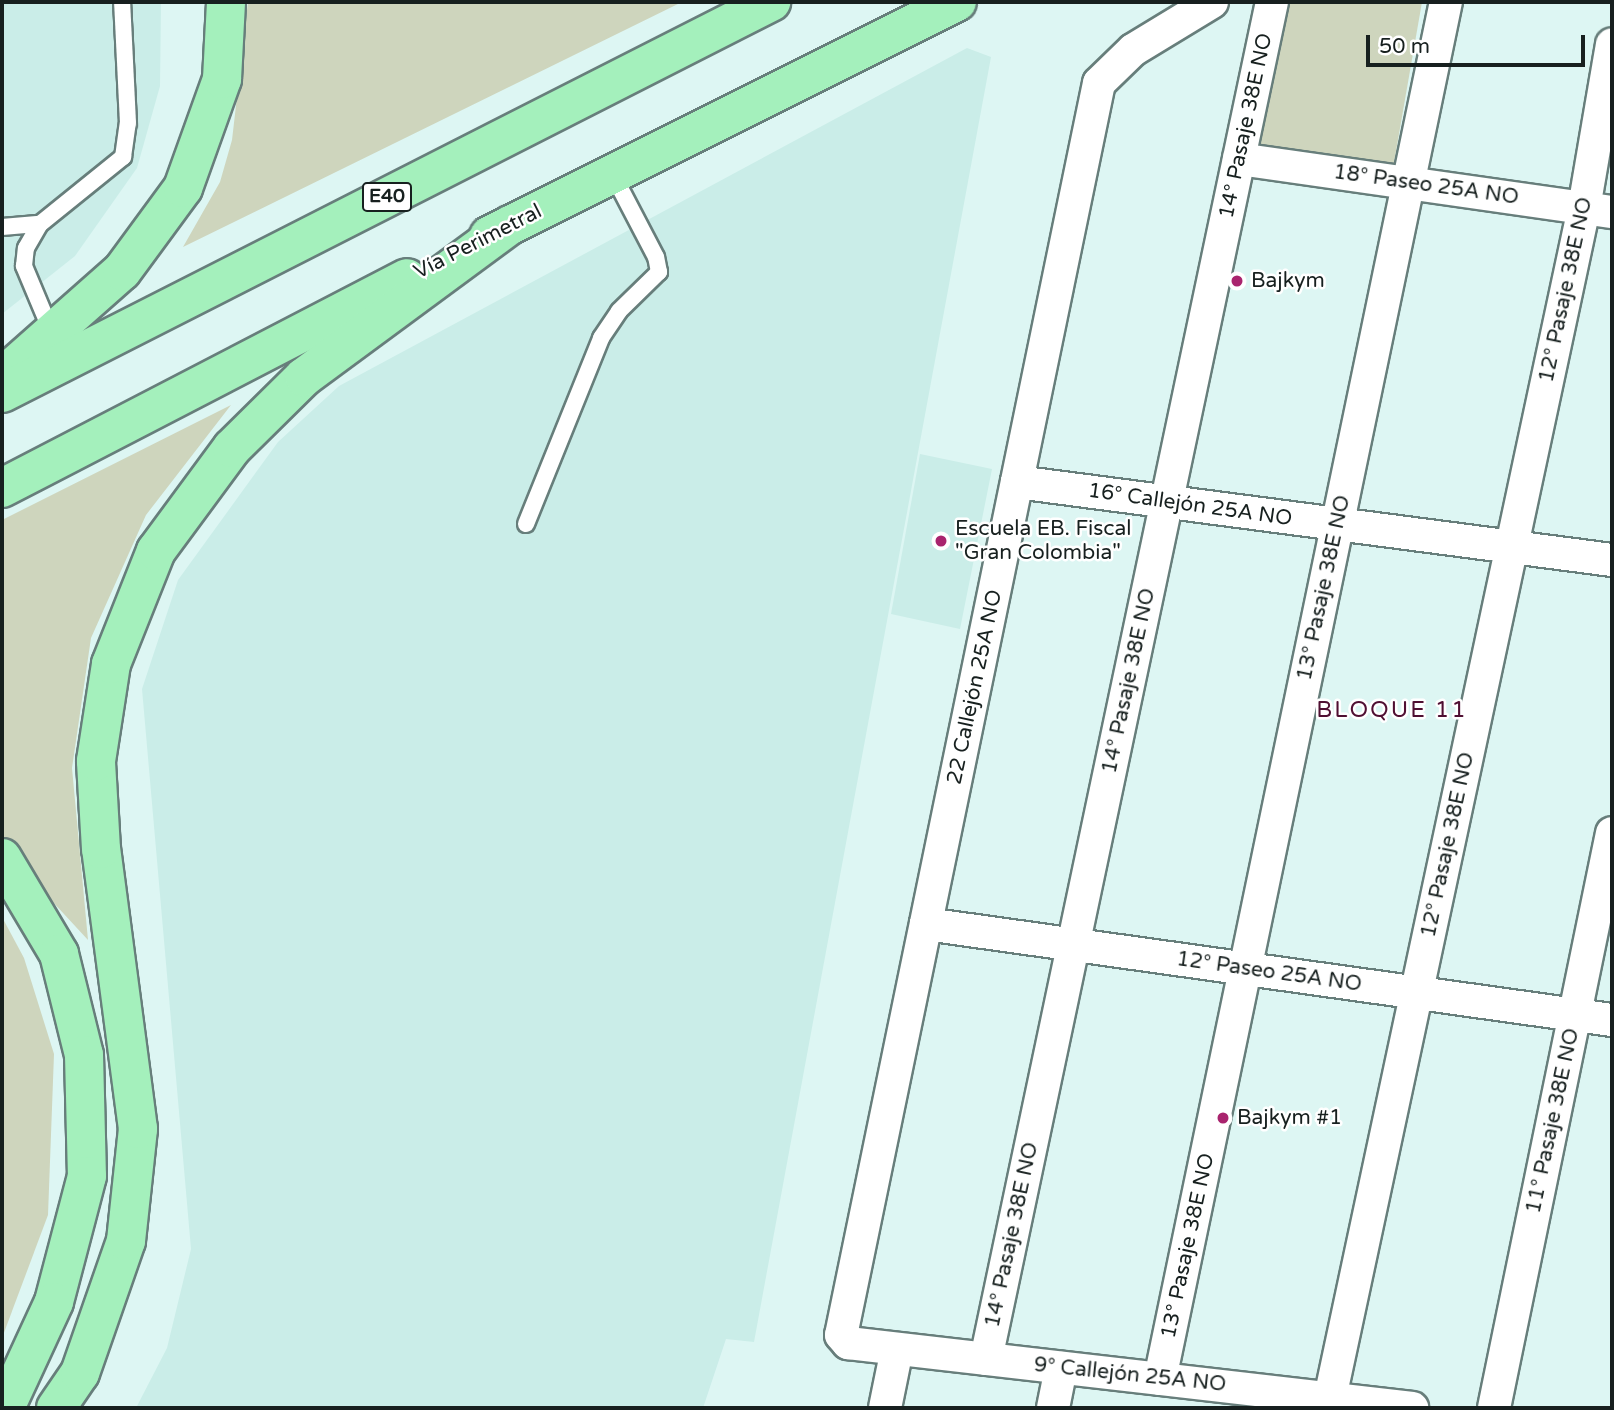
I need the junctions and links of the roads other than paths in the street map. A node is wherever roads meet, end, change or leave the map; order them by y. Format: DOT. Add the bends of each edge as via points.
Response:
graph roads {
  1 [pos="121,2"];
  2 [pos="226,2"];
  3 [pos="771,2"];
  4 [pos="957,2"];
  5 [pos="1212,2"];
  6 [pos="1272,2"];
  7 [pos="1446,2"];
  8 [pos="1612,44"];
  9 [pos="1239,159"];
  10 [pos="612,173"];
  11 [pos="1408,183"];
  12 [pos="1598,210"];
  13 [pos="40,224"];
  14 [pos="510,225"];
  15 [pos="2,227"];
  16 [pos="52,332"];
  17 [pos="2,377"];
  18 [pos="2,393"];
  19 [pos="1017,482"];
  20 [pos="2,488"];
  21 [pos="1167,502"];
  22 [pos="526,524"];
  23 [pos="1337,524"];
  24 [pos="1512,547"];
  25 [pos="1612,560"];
  26 [pos="1612,833"];
  27 [pos="2,858"];
  28 [pos="926,925"];
  29 [pos="1073,945"];
  30 [pos="1245,969"];
  31 [pos="1416,993"];
  32 [pos="1575,1014"];
  33 [pos="1612,1020"];
  34 [pos="848,1343"];
  35 [pos="897,1349"];
  36 [pos="986,1359"];
  37 [pos="1061,1367"];
  38 [pos="1160,1379"];
  39 [pos="1241,1398"];
  40 [pos="1330,1398"];
  41 [pos="1401,1407"];
  42 [pos="5,1408"];
  43 [pos="56,1408"];
  44 [pos="885,1408"];
  45 [pos="1053,1408"];
  46 [pos="1494,1408"];
  1 -- 13 [label="lane" via="128,123 123,157"];
  2 -- 16 [label="highway" via="222,79 183,188 122,271"];
  3 -- 18 [label="highway, E40"];
  4 -- 10 [label="highway, Vía Perimetral"];
  5 -- 19 [label="street, 22 Callejón 25A NO" via="1133,50 1099,83"];
  6 -- 9 [label="street, 14° Pasaje 38E NO"];
  7 -- 11 [label="street, 13° Pasaje 38E NO"];
  8 -- 12 [label="street, 12° Pasaje 38E NO"];
  9 -- 11 [label="street, 18° Paseo 25A NO"];
  9 -- 21 [label="street, 14° Pasaje 38E NO"];
  10 -- 14 [label="highway, Vía Perimetral"];
  10 -- 22 [label="lane" via="656,257 659,272 619,311 601,338"];
  11 -- 12 [label="street, 18° Paseo 25A NO"];
  11 -- 23 [label="street, 13° Pasaje 38E NO"];
  12 -- 24 [label="street, 12° Pasaje 38E NO"];
  13 -- 15 [label="lane"];
  13 -- 16 [label="lane" via="26,248 24,266"];
  14 -- 20 [label="highway, Vía Perimetral"];
  14 -- 43 [label="highway" via="304,377 232,448 156,551 111,664 96,761 101,849 138,1129 126,1241 80,1373"];
  16 -- 17 [label="highway"];
  19 -- 21 [label="street, 16° Callejón 25A NO"];
  19 -- 28 [label="street, 22 Callejón 25A NO"];
  21 -- 23 [label="street, 16° Callejón 25A NO"];
  21 -- 29 [label="street, 14° Pasaje 38E NO"];
  23 -- 24 [label="street, 16° Callejón 25A NO"];
  23 -- 30 [label="street, 13° Pasaje 38E NO"];
  24 -- 25 [label="street, 16° Callejón 25A NO"];
  24 -- 31 [label="street, 12° Pasaje 38E NO"];
  26 -- 32 [label="street, 11° Pasaje 38E NO"];
  27 -- 42 [label="highway" via="59,954 84,1055 87,1175 54,1302"];
  28 -- 29 [label="street, 12° Paseo 25A NO"];
  28 -- 34 [label="street, 22 Callejón 25A NO" via="842,1321 841,1335"];
  29 -- 30 [label="street, 12° Paseo 25A NO"];
  29 -- 36 [label="street, 14° Pasaje 38E NO"];
  30 -- 31 [label="street, 12° Paseo 25A NO"];
  30 -- 38 [label="street, 13° Pasaje 38E NO"];
  31 -- 32 [label="street, 12° Paseo 25A NO"];
  31 -- 40 [label="street, 12° Pasaje 38E NO"];
  32 -- 33 [label="street, 12° Paseo 25A NO"];
  32 -- 46 [label="street, 11° Pasaje 38E NO"];
  34 -- 35 [label="street, 9° Callejón 25A NO"];
  35 -- 36 [label="street, 9° Callejón 25A NO"];
  35 -- 44 [label="street"];
  36 -- 37 [label="street, 9° Callejón 25A NO"];
  37 -- 38 [label="street, 9° Callejón 25A NO"];
  37 -- 45 [label="street"];
  38 -- 39 [label="street, 9° Callejón 25A NO"];
  39 -- 40 [label="street, 9° Callejón 25A NO"];
  40 -- 41 [label="street, 9° Callejón 25A NO"];
}
